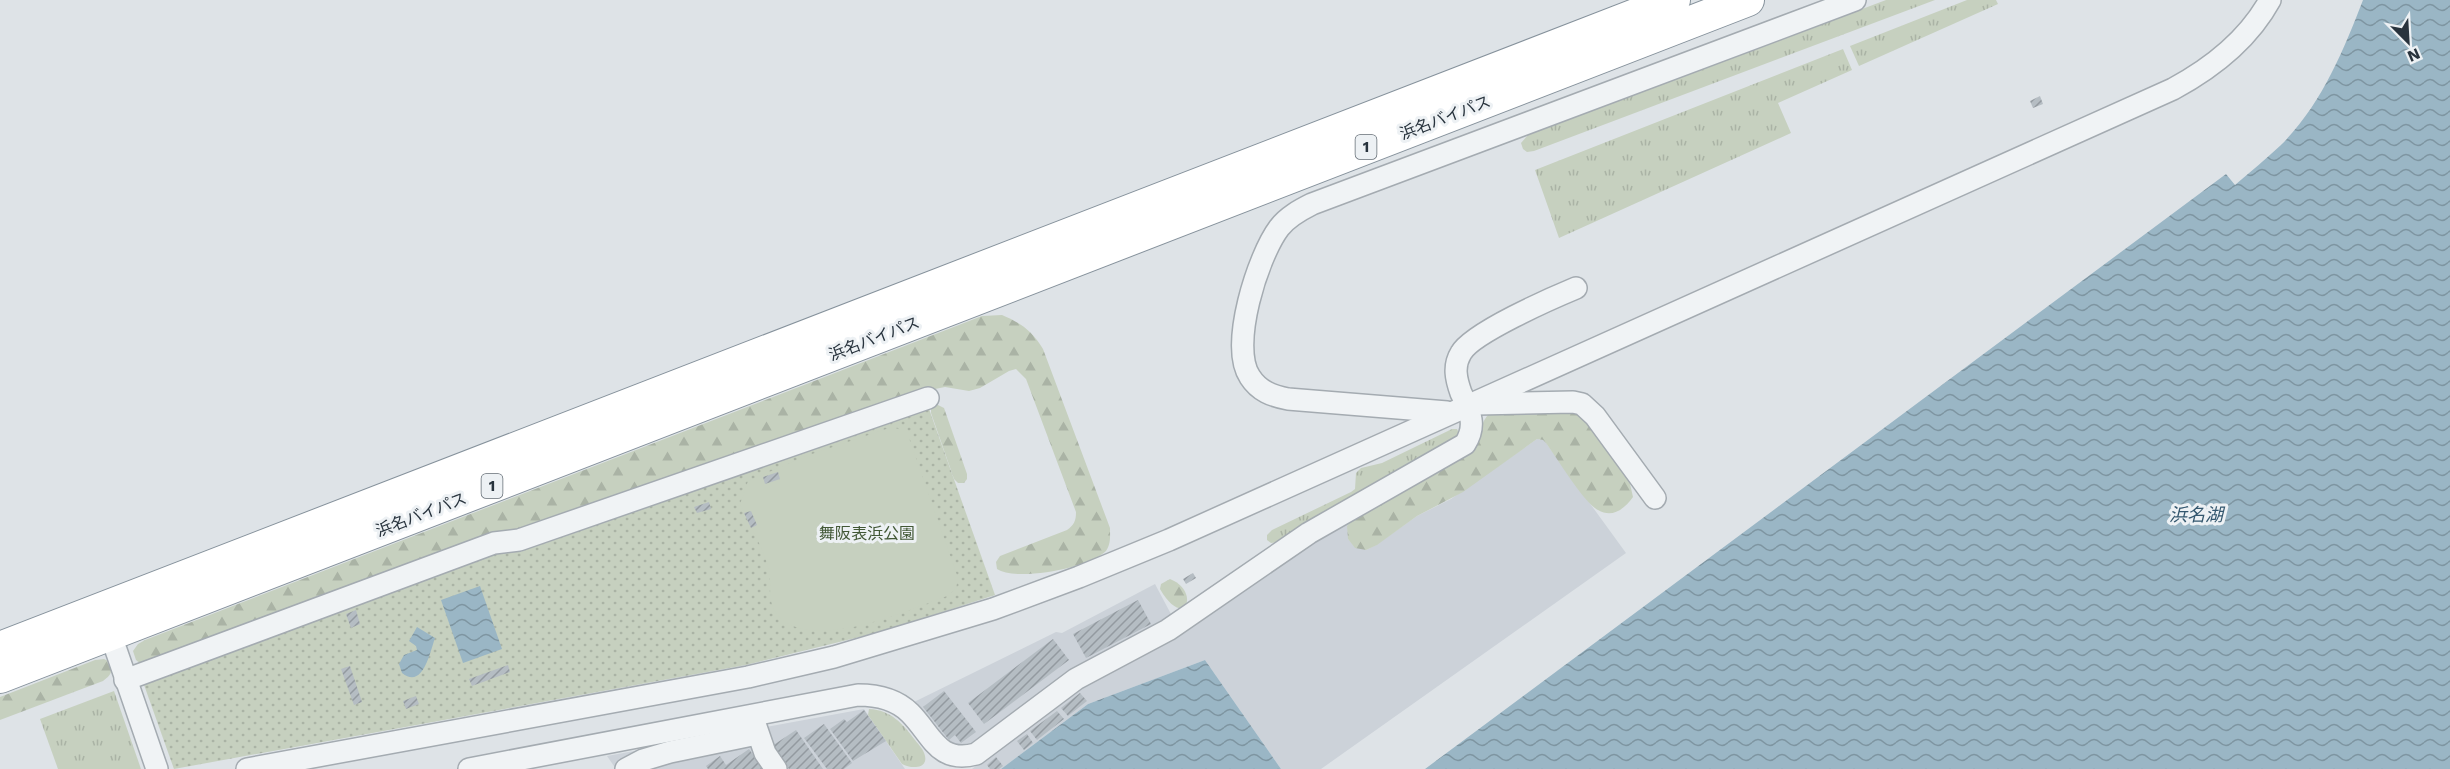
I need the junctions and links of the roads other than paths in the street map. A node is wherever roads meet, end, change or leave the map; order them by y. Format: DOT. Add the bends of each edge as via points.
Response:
graph roads {
  1 [pos="1674,0"];
  2 [pos="1748,0"];
  3 [pos="1855,0"];
  4 [pos="2270,0"];
  5 [pos="980,282"];
  6 [pos="1576,288"];
  7 [pos="928,398"];
  8 [pos="1459,408"];
  9 [pos="1655,498"];
  10 [pos="0,648"];
  11 [pos="116,650"];
  12 [pos="0,677"];
  13 [pos="125,680"];
  14 [pos="755,725"];
  15 [pos="945,762"];
  16 [pos="478,768"];
  17 [pos="157,769"];
  18 [pos="247,769"];
  19 [pos="627,769"];
  20 [pos="776,769"];
  1 -- 5 [label="highway, 浜名バイパス / 1"];
  2 -- 5 [label="highway, 浜名バイパス / 1"];
  3 -- 8 [label="street" via="1312,204 1284,222 1257,273 1247,308 1243,361 1259,388 1288,399"];
  4 -- 8 [label="street" via="2235,46 2209,68 2173,89"];
  5 -- 10 [label="highway, 浜名バイパス / 1"];
  5 -- 12 [label="highway, 浜名バイパス / 1"];
  6 -- 8 [label="street" via="1483,334 1461,351 1456,363"];
  7 -- 13 [label="street" via="519,540 494,543"];
  8 -- 9 [label="street" via="1582,404"];
  8 -- 15 [label="street" via="1473,425 1471,435 1456,451 1309,533 1179,623 1077,680 976,754"];
  8 -- 18 [label="street" via="1079,577 887,643 748,677"];
  11 -- 13 [label="street"];
  13 -- 17 [label="street"];
  14 -- 15 [label="street" via="858,695 872,695 910,712"];
  14 -- 16 [label="street"];
  14 -- 19 [label="street"];
  14 -- 20 [label="street" via="765,753"];
}
